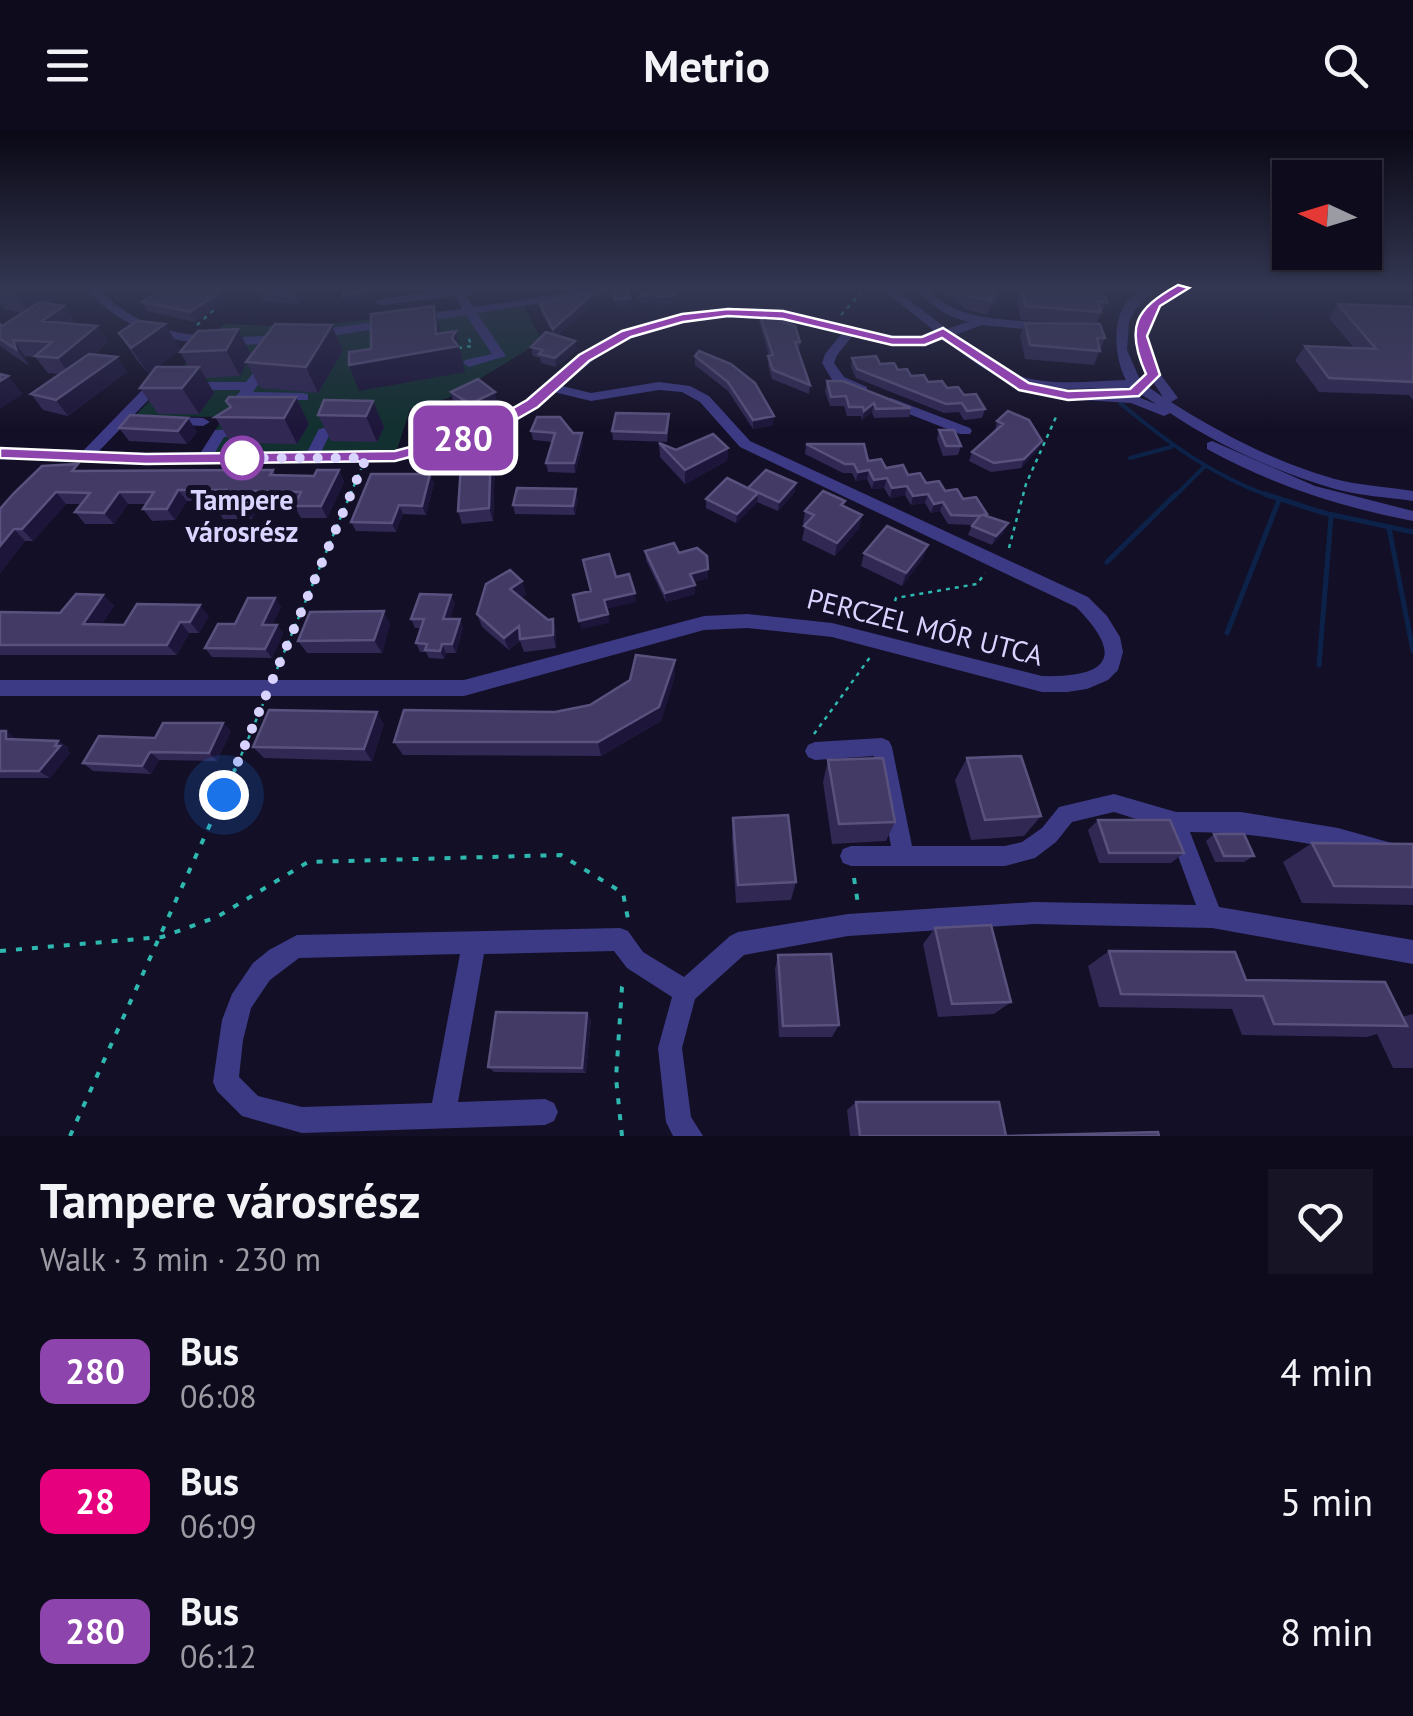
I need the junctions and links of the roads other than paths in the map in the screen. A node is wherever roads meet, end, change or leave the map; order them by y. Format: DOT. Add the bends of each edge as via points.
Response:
graph roads {
  1 [pos="178,335"];
  2 [pos="305,335"];
  3 [pos="482,335"];
  4 [pos="625,335"];
  5 [pos="847,335"];
  6 [pos="870,335"];
  7 [pos="937,335"];
  8 [pos="947,335"];
  9 [pos="1120,335"];
  10 [pos="1140,335"];
  11 [pos="284,338"];
  12 [pos="469,363"];
  13 [pos="1010,377"];
  14 [pos="1143,384"];
  15 [pos="250,386"];
  16 [pos="553,387"];
  17 [pos="1068,395"];
  18 [pos="303,397"];
  19 [pos="456,410"];
  20 [pos="1164,412"];
  21 [pos="121,421"];
  22 [pos="138,421"];
  23 [pos="154,421"];
  24 [pos="203,422"];
  25 [pos="965,431"];
  26 [pos="324,432"];
  27 [pos="235,433"];
  28 [pos="477,433"];
  29 [pos="0,453"];
  30 [pos="59,458"];
  31 [pos="84,458"];
  32 [pos="204,458"];
  33 [pos="311,458"];
  34 [pos="44,471"];
  35 [pos="1413,496"];
  36 [pos="1413,516"];
  37 [pos="0,688"];
  38 [pos="815,751"];
  39 [pos="1176,822"];
  40 [pos="850,856"];
  41 [pos="904,856"];
  42 [pos="1413,859"];
  43 [pos="1212,917"];
  44 [pos="474,944"];
  45 [pos="1413,952"];
  46 [pos="685,992"];
  47 [pos="546,1112"];
  48 [pos="443,1116"];
  49 [pos="690,1136"];
  1 -- 11 [label="street" via="239,344"];
  2 -- 11 [label="street"];
  3 -- 12 [label="street" via="500,356"];
  4 -- 16 [label="street" via="607,342"];
  5 -- 25 [label="street" via="828,363 839,380"];
  6 -- 7 [label="street" via="907,342"];
  8 -- 13 [label="street"];
  9 -- 14 [label="street" via="1124,364"];
  10 -- 14 [label="street"];
  11 -- 15 [label="street"];
  13 -- 14 [label="street" via="1053,385"];
  13 -- 17 [label="street" via="1024,387"];
  14 -- 17 [label="street"];
  14 -- 20 [label="street"];
  14 -- 35 [label="street" via="1192,423 1238,446 1340,485"];
  15 -- 18 [label="street" via="243,396"];
  15 -- 21 [label="street" via="155,386"];
  16 -- 28 [label="street"];
  16 -- 37 [label="street, PERCZEL MÓR UTCA" via="586,397 667,384 694,391 745,444 1058,587 1101,618 1112,636 1109,670 1072,687 1042,684 852,633 736,619 464,688"];
  17 -- 20 [label="street" via="1133,398"];
  19 -- 28 [label="street"];
  20 -- 36 [label="street" via="1230,456 1289,484"];
  21 -- 22 [label="street"];
  21 -- 31 [label="street"];
  23 -- 24 [label="street"];
  26 -- 33 [label="street"];
  27 -- 32 [label="street" via="220,433"];
  28 -- 33 [label="street" via="395,456"];
  29 -- 30 [label="street"];
  30 -- 31 [label="street"];
  30 -- 34 [label="street"];
  31 -- 32 [label="street"];
  32 -- 33 [label="street"];
  38 -- 41 [label="street" via="882,747"];
  39 -- 41 [label="street" via="1114,802 1066,814 1028,851"];
  39 -- 42 [label="street" via="1338,838"];
  39 -- 43 [label="street"];
  40 -- 41 [label="street"];
  43 -- 45 [label="street"];
  43 -- 46 [label="street" via="1034,913 861,924 738,944"];
  44 -- 46 [label="street" via="620,939 635,960"];
  44 -- 48 [label="street"];
  44 -- 48 [label="street" via="297,947 251,980 230,1034 226,1082 251,1107 302,1120"];
  46 -- 49 [label="street" via="670,1048 679,1122"];
  47 -- 48 [label="street"];
}
